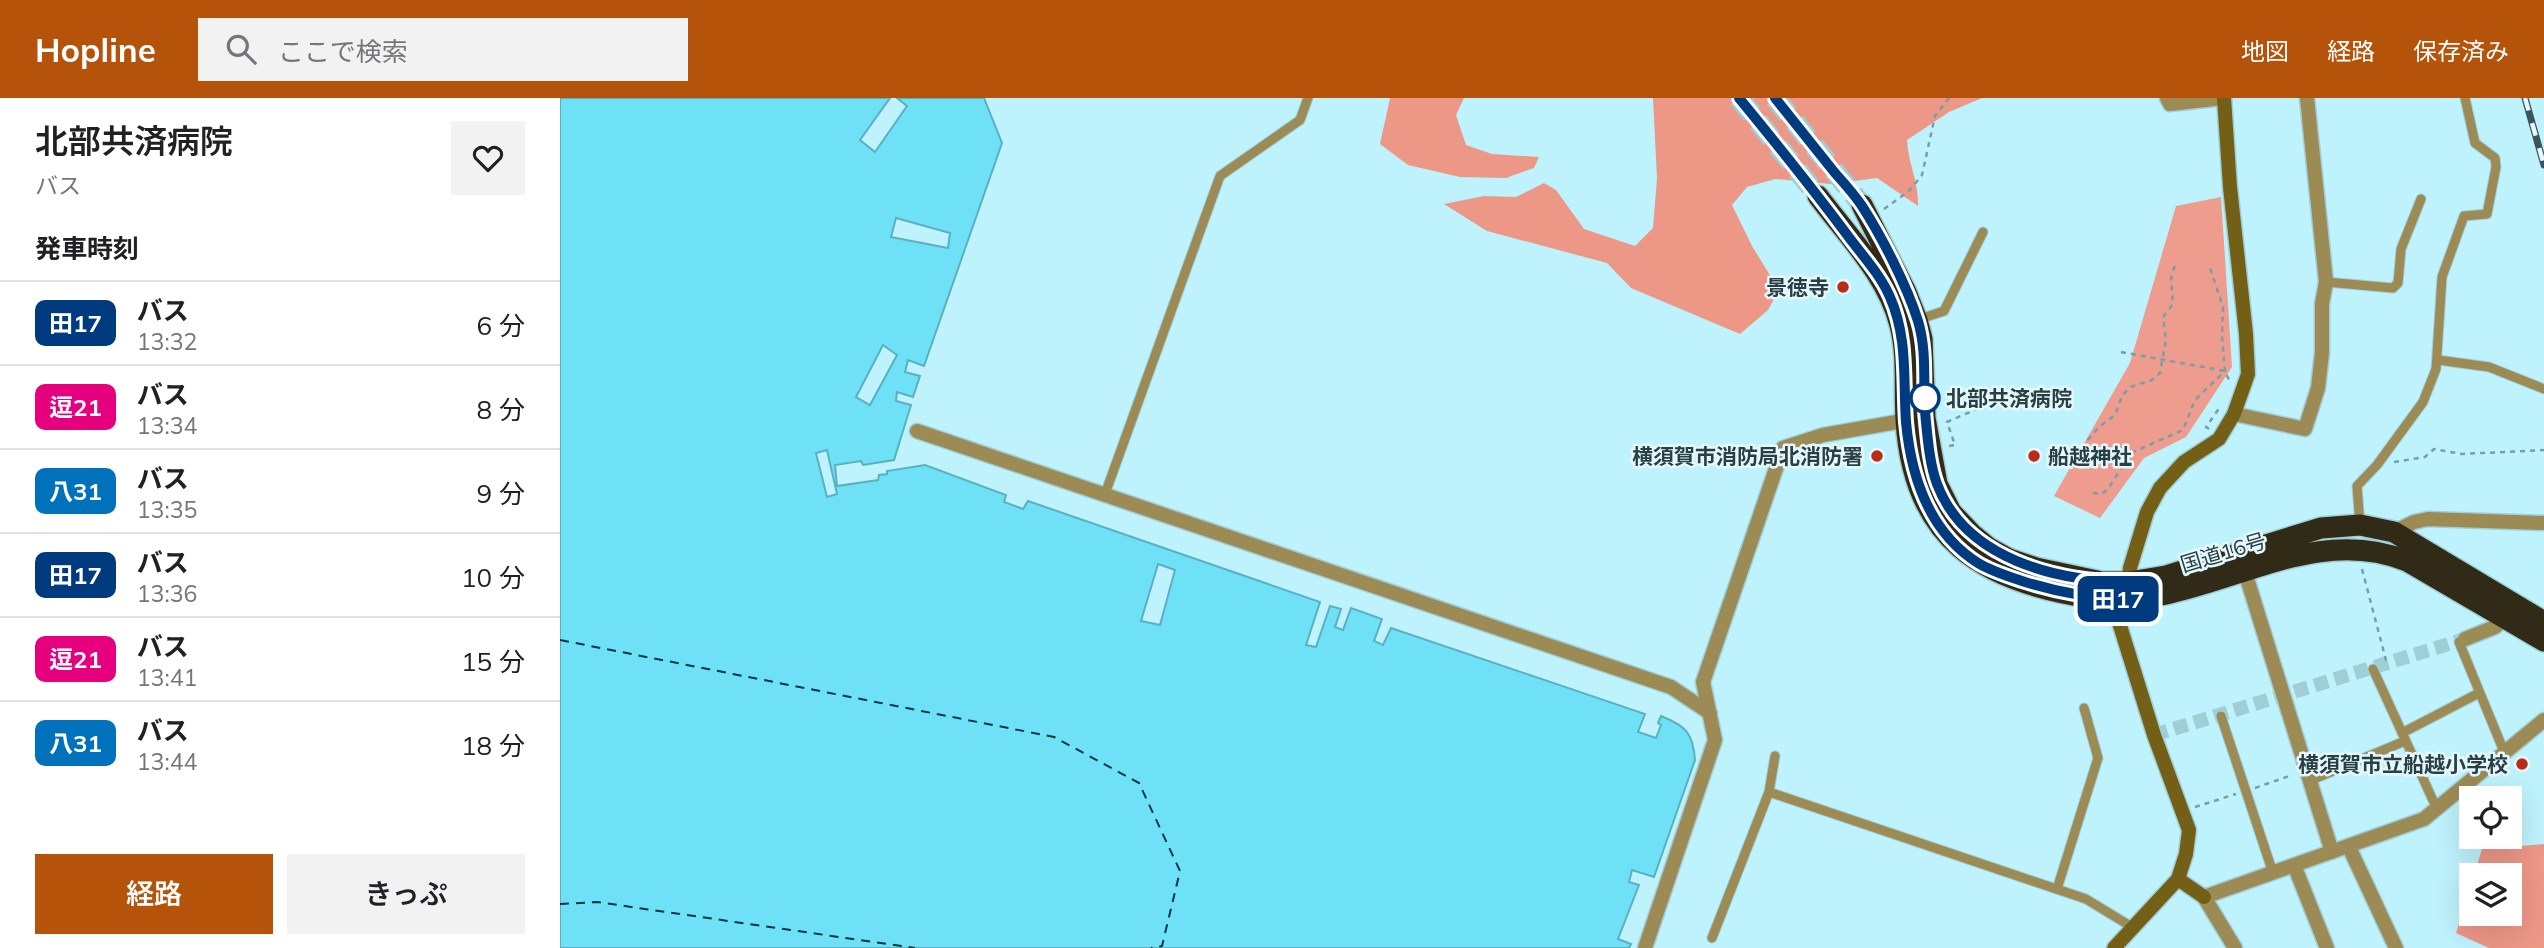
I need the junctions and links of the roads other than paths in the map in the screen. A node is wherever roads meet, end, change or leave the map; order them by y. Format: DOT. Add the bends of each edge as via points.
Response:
graph roads {
  1 [pos="1308,98"];
  2 [pos="2167,98"];
  3 [pos="2224,98"];
  4 [pos="2307,98"];
  5 [pos="2465,98"];
  6 [pos="1818,196"];
  7 [pos="2421,199"];
  8 [pos="1862,205"];
  9 [pos="1983,232"];
  10 [pos="2326,282"];
  11 [pos="1908,321"];
  12 [pos="2438,360"];
  13 [pos="2544,388"];
  14 [pos="2234,414"];
  15 [pos="1916,419"];
  16 [pos="917,431"];
  17 [pos="1105,495"];
  18 [pos="2544,523"];
  19 [pos="2360,525"];
  20 [pos="2394,532"];
  21 [pos="2245,572"];
  22 [pos="2128,591"];
  23 [pos="2505,617"];
  24 [pos="2544,622"];
  25 [pos="2462,641"];
  26 [pos="2544,641"];
  27 [pos="2373,669"];
  28 [pos="2479,694"];
  29 [pos="2084,708"];
  30 [pos="1710,713"];
  31 [pos="2221,716"];
  32 [pos="2544,720"];
  33 [pos="2404,737"];
  34 [pos="2505,754"];
  35 [pos="1775,755"];
  36 [pos="2309,780"];
  37 [pos="1769,792"];
  38 [pos="2436,807"];
  39 [pos="2349,847"];
  40 [pos="2332,852"];
  41 [pos="2294,865"];
  42 [pos="2273,873"];
  43 [pos="2178,879"];
  44 [pos="2057,889"];
  45 [pos="2204,897"];
  46 [pos="2132,927"];
  47 [pos="1712,938"];
  48 [pos="1645,948"];
  49 [pos="2114,948"];
  50 [pos="2235,948"];
  51 [pos="2327,948"];
  52 [pos="2396,948"];
  1 -- 17 [label="lane" via="1300,120 1220,176"];
  2 -- 3 [label="street" via="2170,104"];
  3 -- 14 [label="street" via="2248,374"];
  4 -- 10 [label="street"];
  5 -- 12 [label="lane" via="2475,143 2495,158 2496,167 2487,214 2464,216 2442,277"];
  6 -- 11 [label="highway, 国道16号"];
  7 -- 10 [label="lane" via="2401,249 2398,283 2393,288"];
  8 -- 11 [label="highway, 国道16号" via="1906,292"];
  9 -- 11 [label="lane" via="1944,311"];
  10 -- 14 [label="street" via="2318,388 2305,429"];
  11 -- 15 [label="highway, 国道16号" via="1923,349"];
  12 -- 13 [label="lane" via="2489,367"];
  12 -- 19 [label="lane" via="2423,402 2357,486"];
  14 -- 22 [label="street" via="2219,439 2183,463 2160,488 2147,512"];
  15 -- 22 [label="highway, 国道16号" via="1912,464 1920,492 1935,521 1958,547 1978,563 2039,587 2079,596"];
  15 -- 30 [label="street" via="1823,435 1783,449 1703,682"];
  16 -- 17 [label="street"];
  17 -- 30 [label="street" via="1671,687"];
  18 -- 20 [label="street" via="2428,519"];
  19 -- 20 [label="highway, 国道16号"];
  19 -- 22 [label="highway, 国道16号" via="2321,528"];
  20 -- 24 [label="highway, 国道16号"];
  21 -- 22 [label="highway, 国道16号" via="2169,595"];
  21 -- 23 [label="highway, 国道16号" via="2303,552 2334,548 2386,552"];
  21 -- 36 [label="street"];
  22 -- 43 [label="street" via="2117,616 2189,830"];
  23 -- 25 [label="street" via="2495,627"];
  23 -- 26 [label="highway, 国道16号"];
  25 -- 28 [label="lane"];
  27 -- 33 [label="lane"];
  28 -- 33 [label="lane"];
  28 -- 34 [label="lane"];
  29 -- 44 [label="lane" via="2098,758"];
  30 -- 48 [label="street" via="1715,740"];
  31 -- 42 [label="lane"];
  32 -- 34 [label="street"];
  33 -- 36 [label="lane"];
  33 -- 38 [label="lane"];
  34 -- 38 [label="street"];
  35 -- 37 [label="lane"];
  36 -- 40 [label="street"];
  37 -- 44 [label="lane"];
  37 -- 47 [label="lane"];
  38 -- 39 [label="street" via="2424,819"];
  39 -- 40 [label="street"];
  39 -- 52 [label="street"];
  40 -- 41 [label="street"];
  41 -- 42 [label="street"];
  41 -- 51 [label="street"];
  42 -- 45 [label="street"];
  43 -- 45 [label="street"];
  43 -- 46 [label="street"];
  44 -- 46 [label="lane" via="2086,899"];
  45 -- 50 [label="street"];
  46 -- 49 [label="street"];
}
